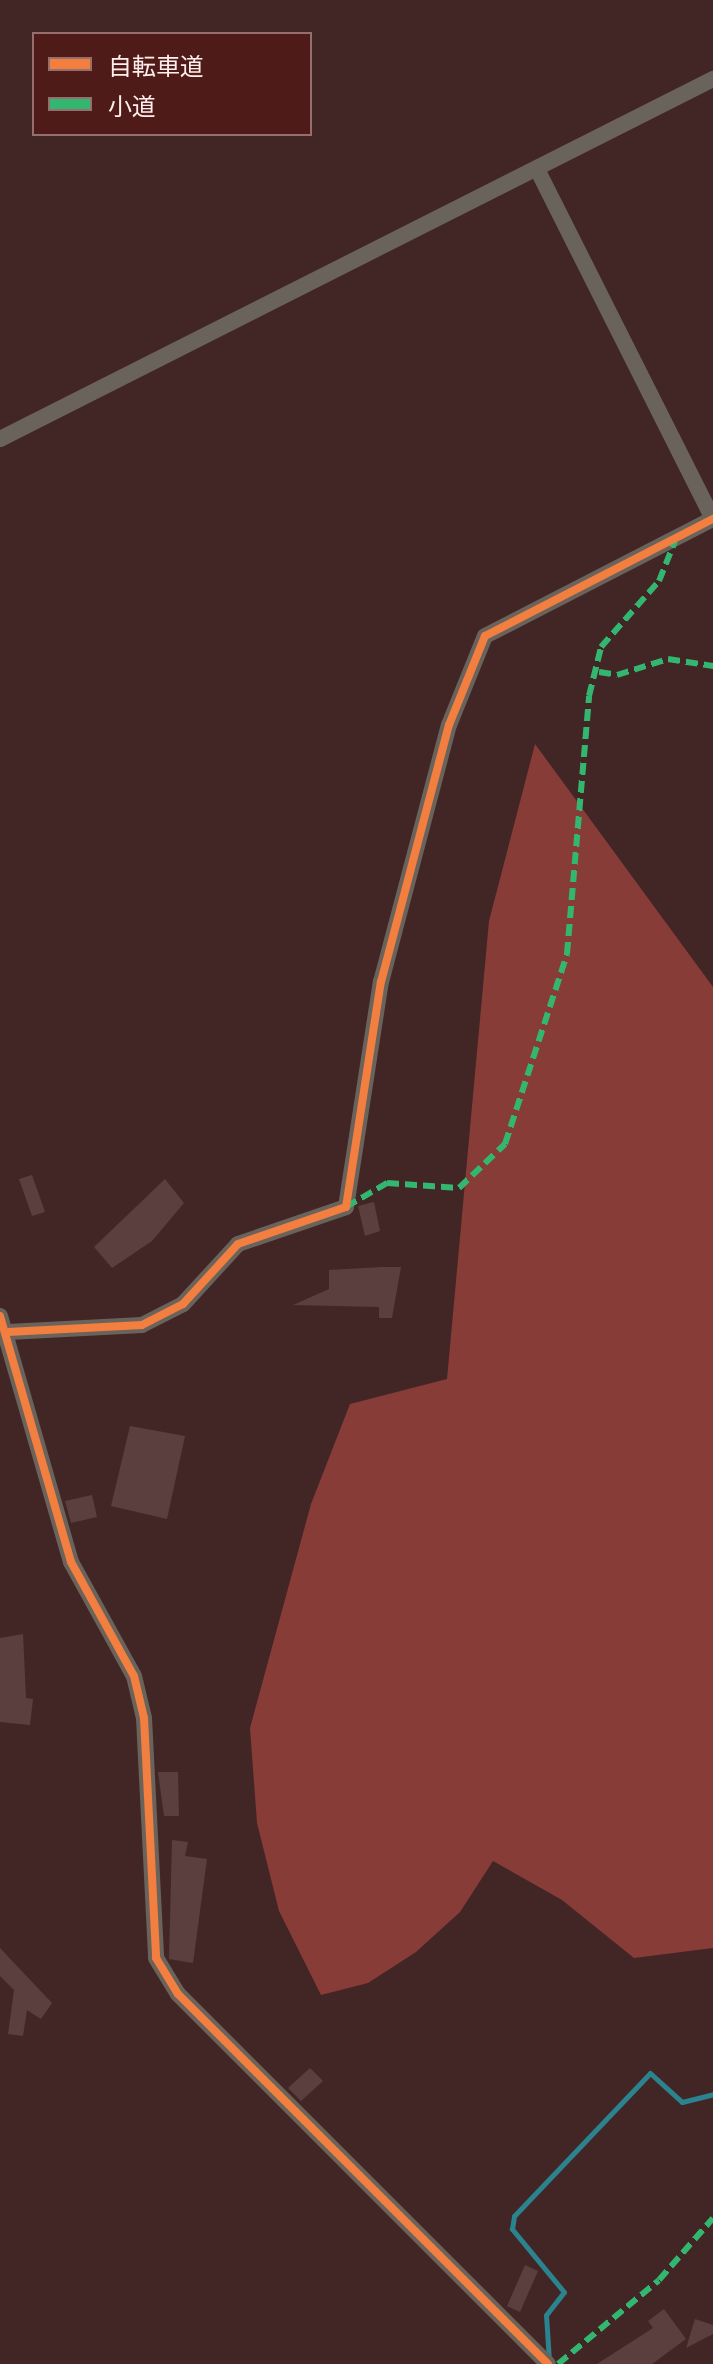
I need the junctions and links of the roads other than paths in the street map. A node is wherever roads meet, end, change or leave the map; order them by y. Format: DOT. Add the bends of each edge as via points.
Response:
graph roads {
  1 [pos="713,79"];
  2 [pos="537,169"];
  3 [pos="0,439"];
  4 [pos="713,519"];
  5 [pos="0,1316"];
  6 [pos="8,1332"];
  7 [pos="548,2364"];
  1 -- 2 [label="street"];
  2 -- 3 [label="street"];
  2 -- 4 [label="street"];
  4 -- 6 [label="street" via="485,636 449,725 381,982 346,1207 238,1244 183,1304 142,1325"];
  5 -- 6 [label="street"];
  6 -- 7 [label="street" via="71,1562 134,1676 144,1718 156,1958 178,1994"];
}
